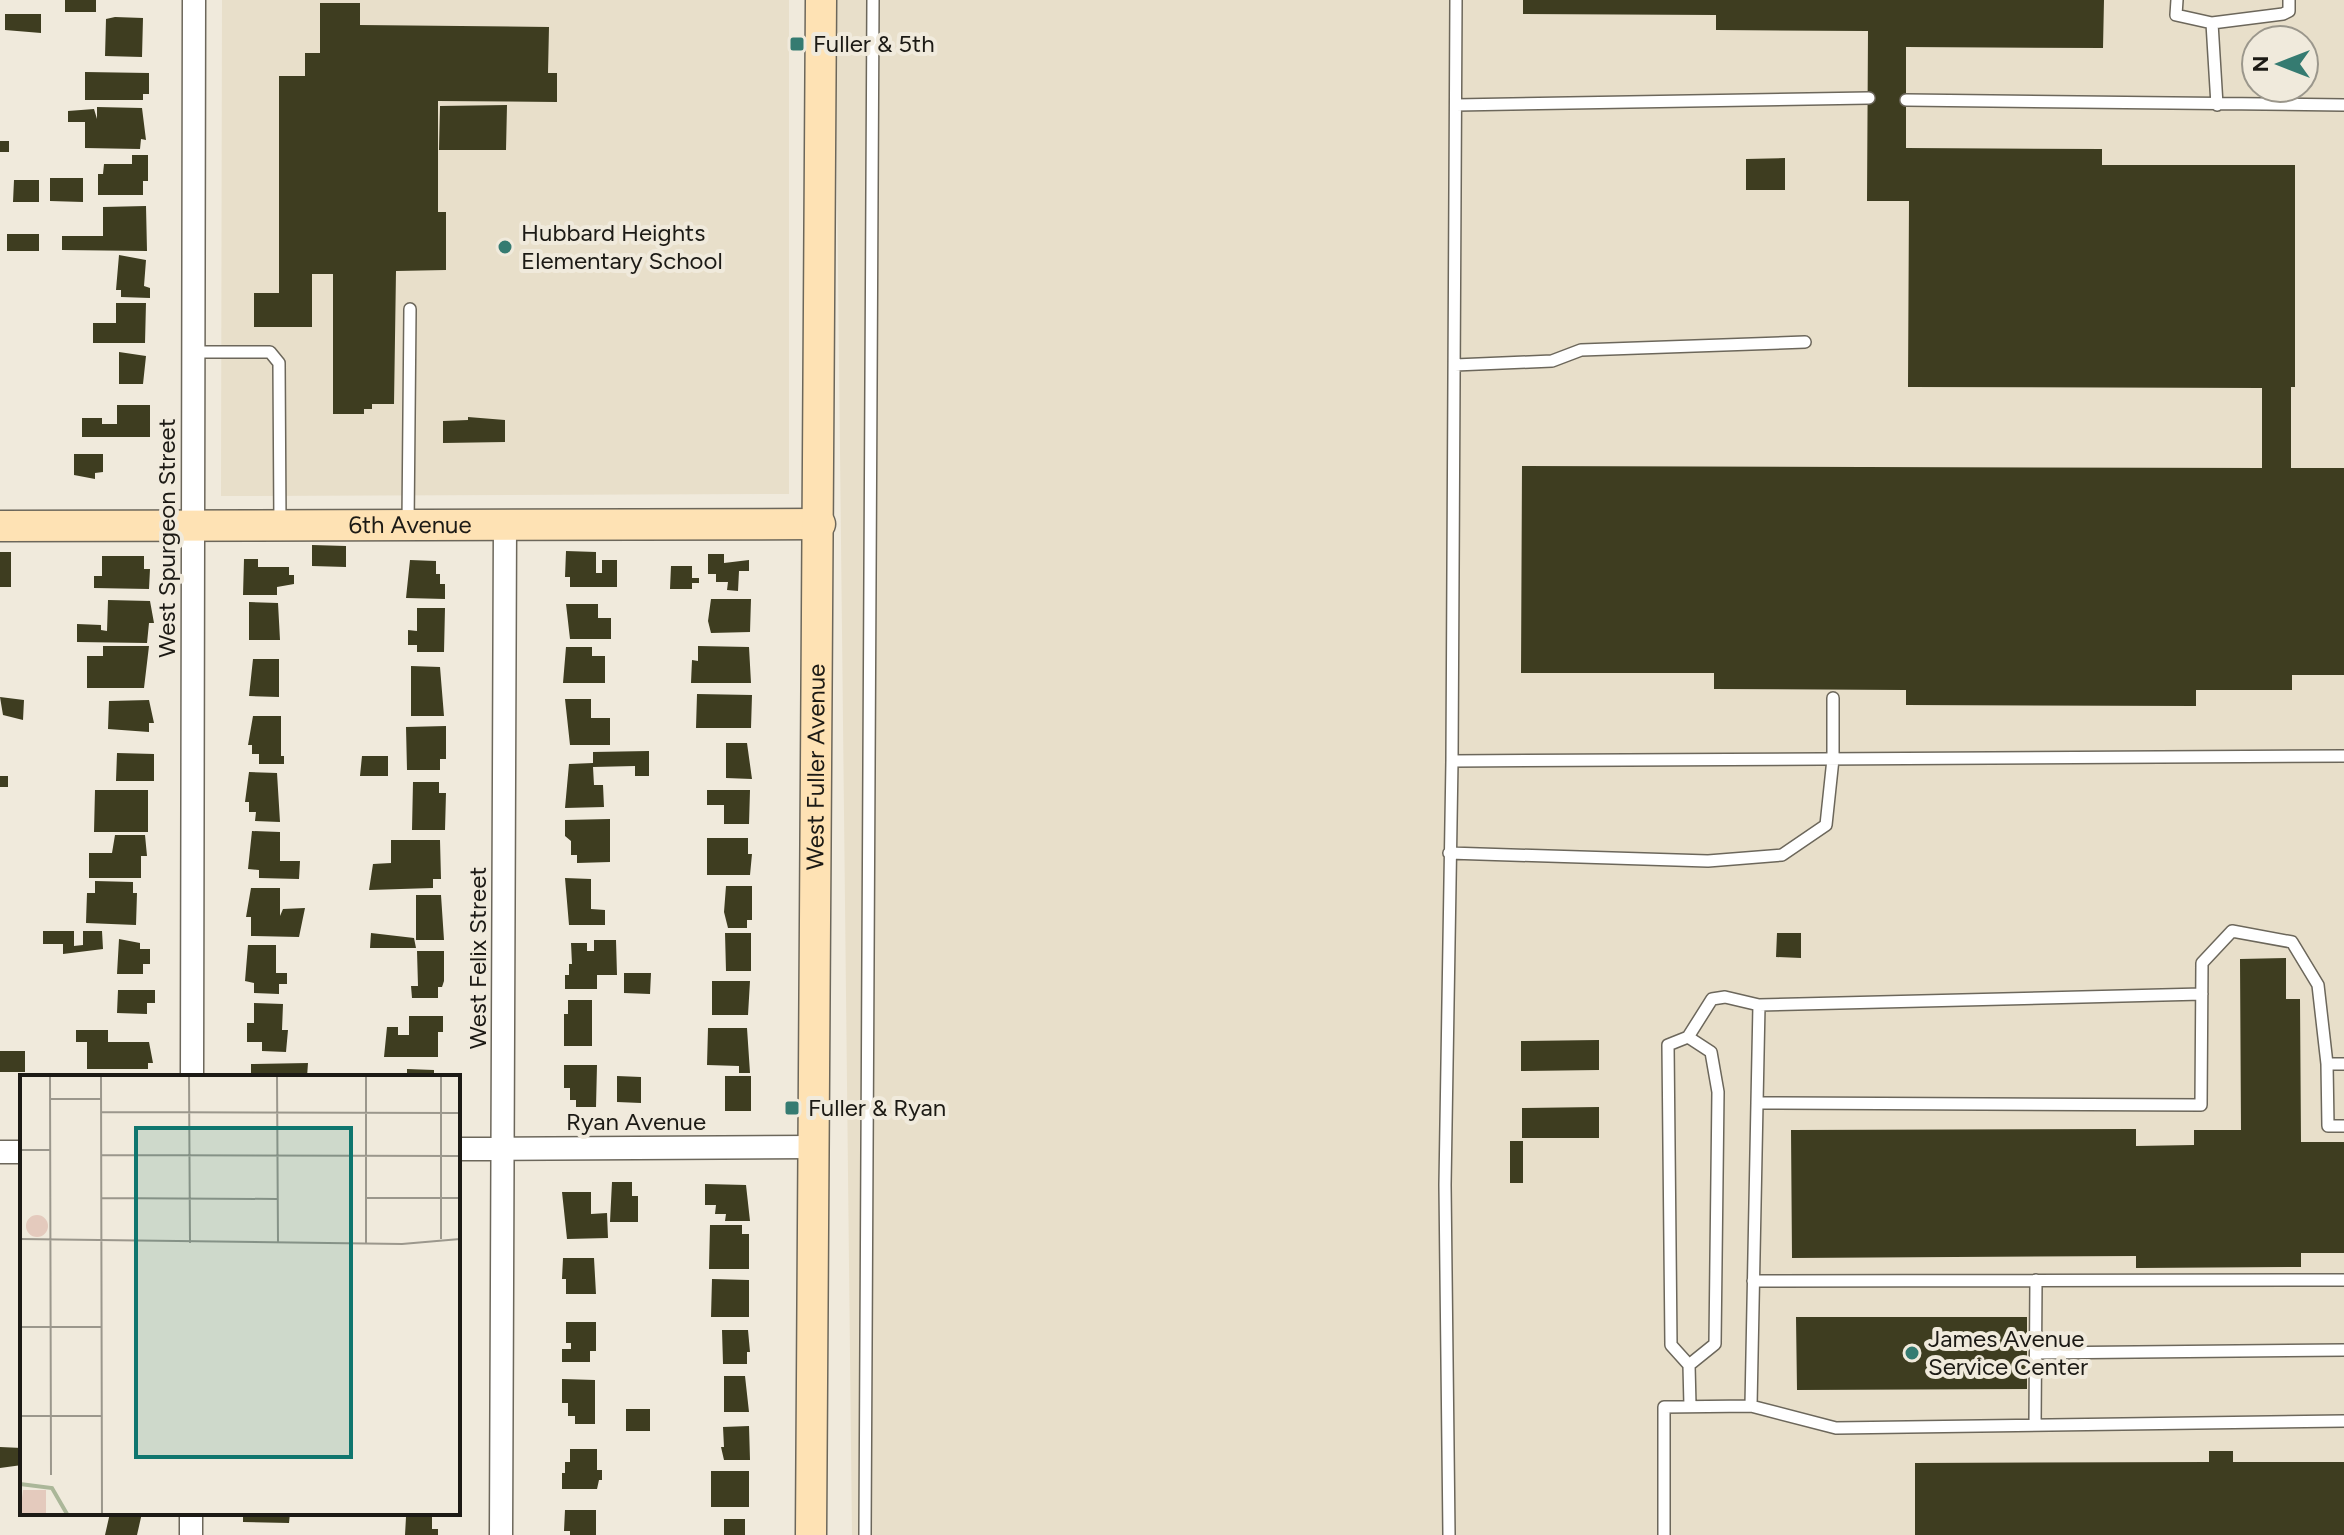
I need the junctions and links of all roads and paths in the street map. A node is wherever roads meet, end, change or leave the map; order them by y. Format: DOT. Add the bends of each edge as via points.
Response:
graph roads {
  1 [pos="194,0"];
  2 [pos="821,0"];
  3 [pos="873,0"];
  4 [pos="1456,0"];
  5 [pos="2177,0"];
  6 [pos="2289,0"];
  7 [pos="2212,23"];
  8 [pos="1869,98"];
  9 [pos="1906,100"];
  10 [pos="1456,105"];
  11 [pos="2217,105"];
  12 [pos="2344,105"];
  13 [pos="410,309"];
  14 [pos="1805,342"];
  15 [pos="194,352"];
  16 [pos="1455,365"];
  17 [pos="820,524"];
  18 [pos="408,525"];
  19 [pos="505,525"];
  20 [pos="0,526"];
  21 [pos="193,526"];
  22 [pos="280,526"];
  23 [pos="1833,698"];
  24 [pos="2344,756"];
  25 [pos="1833,759"];
  26 [pos="1452,761"];
  27 [pos="1449,853"];
  28 [pos="2202,994"];
  29 [pos="1759,1005"];
  30 [pos="1688,1037"];
  31 [pos="2327,1064"];
  32 [pos="2344,1064"];
  33 [pos="192,1075"];
  34 [pos="1757,1103"];
  35 [pos="2344,1126"];
  36 [pos="815,1147"];
  37 [pos="504,1148"];
  38 [pos="460,1149"];
  39 [pos="2036,1280"];
  40 [pos="2344,1280"];
  41 [pos="1753,1281"];
  42 [pos="2344,1350"];
  43 [pos="2036,1353"];
  44 [pos="1689,1365"];
  45 [pos="1690,1406"];
  46 [pos="1751,1406"];
  47 [pos="2344,1421"];
  48 [pos="2035,1425"];
  49 [pos="501,1535"];
  50 [pos="811,1535"];
  51 [pos="865,1535"];
  52 [pos="1449,1535"];
  53 [pos="1664,1535"];
  1 -- 15 [label="street, West Spurgeon Street"];
  2 -- 17 [label="street, West Fuller Avenue"];
  3 -- 51 [label="lane"];
  4 -- 10 [label="lane"];
  5 -- 7 [label="lane" via="2176,15"];
  6 -- 7 [label="lane" via="2289,11 2283,14"];
  7 -- 11 [label="lane"];
  8 -- 10 [label="lane"];
  9 -- 11 [label="lane"];
  10 -- 16 [label="lane"];
  11 -- 12 [label="lane"];
  13 -- 18 [label="lane"];
  14 -- 16 [label="lane" via="1581,350 1552,361"];
  15 -- 21 [label="street, West Spurgeon Street"];
  15 -- 22 [label="lane" via="270,352 279,363"];
  16 -- 26 [label="lane"];
  17 -- 19 [label="street, 6th Avenue"];
  17 -- 36 [label="street, West Fuller Avenue"];
  18 -- 19 [label="street, 6th Avenue"];
  18 -- 22 [label="street, 6th Avenue"];
  19 -- 37 [label="street, West Felix Street"];
  20 -- 21 [label="street, 6th Avenue"];
  21 -- 22 [label="street, 6th Avenue"];
  21 -- 33 [label="street, West Spurgeon Street"];
  23 -- 25 [label="lane"];
  24 -- 25 [label="lane"];
  25 -- 26 [label="lane"];
  25 -- 27 [label="lane" via="1826,825 1782,855 1708,861"];
  26 -- 27 [label="lane"];
  27 -- 52 [label="lane"];
  28 -- 29 [label="lane"];
  28 -- 31 [label="lane" via="2202,963 2232,931 2292,942 2318,985"];
  28 -- 34 [label="lane" via="2201,1105"];
  29 -- 30 [label="lane" via="1712,999"];
  29 -- 34 [label="lane"];
  30 -- 44 [label="lane" via="1668,1045 1671,1345"];
  30 -- 44 [label="lane" via="1711,1052 1718,1092 1715,1344"];
  31 -- 32 [label="lane"];
  31 -- 35 [label="lane" via="2328,1126"];
  34 -- 41 [label="lane"];
  36 -- 37 [label="street, Ryan Avenue"];
  36 -- 50 [label="street, West Fuller Avenue"];
  37 -- 38 [label="street, Ryan Avenue"];
  37 -- 49 [label="street, West Felix Street"];
  39 -- 40 [label="lane"];
  39 -- 41 [label="lane"];
  39 -- 43 [label="lane"];
  41 -- 46 [label="lane"];
  42 -- 43 [label="lane"];
  43 -- 48 [label="lane"];
  44 -- 45 [label="lane"];
  45 -- 46 [label="lane"];
  45 -- 53 [label="lane" via="1664,1407"];
  46 -- 48 [label="lane" via="1836,1428"];
  47 -- 48 [label="lane"];
}
